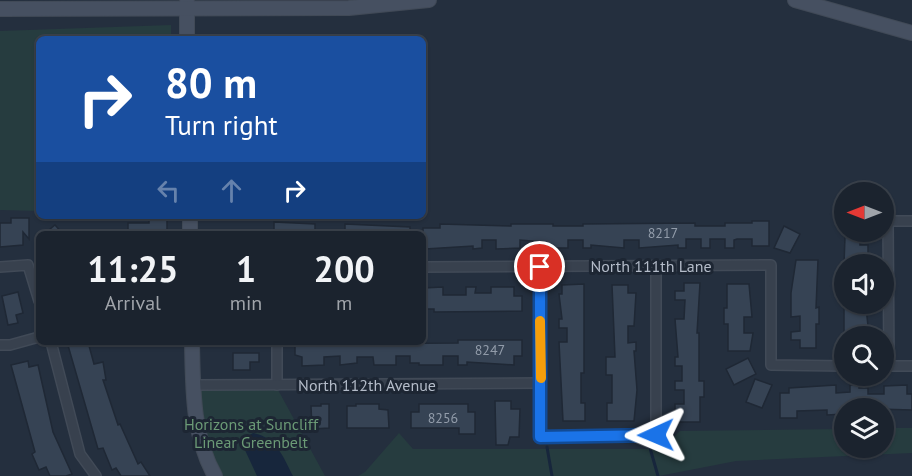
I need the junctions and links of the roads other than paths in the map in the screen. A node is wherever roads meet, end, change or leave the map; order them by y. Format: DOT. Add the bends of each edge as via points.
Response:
graph roads {
  1 [pos="429,0"];
  2 [pos="795,0"];
  3 [pos="187,5"];
  4 [pos="0,9"];
  5 [pos="912,33"];
  6 [pos="187,36"];
  7 [pos="912,221"];
  8 [pos="656,266"];
  9 [pos="0,267"];
  10 [pos="426,267"];
  11 [pos="540,267"];
  12 [pos="36,291"];
  13 [pos="887,326"];
  14 [pos="36,337"];
  15 [pos="0,345"];
  16 [pos="52,345"];
  17 [pos="192,345"];
  18 [pos="277,345"];
  19 [pos="834,366"];
  20 [pos="894,366"];
  21 [pos="912,366"];
  22 [pos="541,383"];
  23 [pos="277,385"];
  24 [pos="193,386"];
  25 [pos="96,476"];
  26 [pos="215,476"];
  1 -- 3 [label="street" via="349,8"];
  2 -- 5 [label="street"];
  3 -- 4 [label="street"];
  3 -- 6 [label="street"];
  7 -- 13 [label="street" via="888,221"];
  8 -- 11 [label="street, North 111th Lane"];
  8 -- 19 [label="street, North 111th Lane" via="771,265 771,365"];
  8 -- 22 [label="street" via="656,435 540,437"];
  9 -- 12 [label="street" via="28,265"];
  10 -- 11 [label="street, North 111th Lane"];
  11 -- 22 [label="street"];
  14 -- 15 [label="street"];
  16 -- 25 [label="street" via="80,454"];
  17 -- 24 [label="street"];
  18 -- 23 [label="street"];
  20 -- 21 [label="street"];
  22 -- 23 [label="street, North 112th Avenue"];
  23 -- 24 [label="street, North 112th Avenue"];
  24 -- 26 [label="street" via="200,438"];
}
